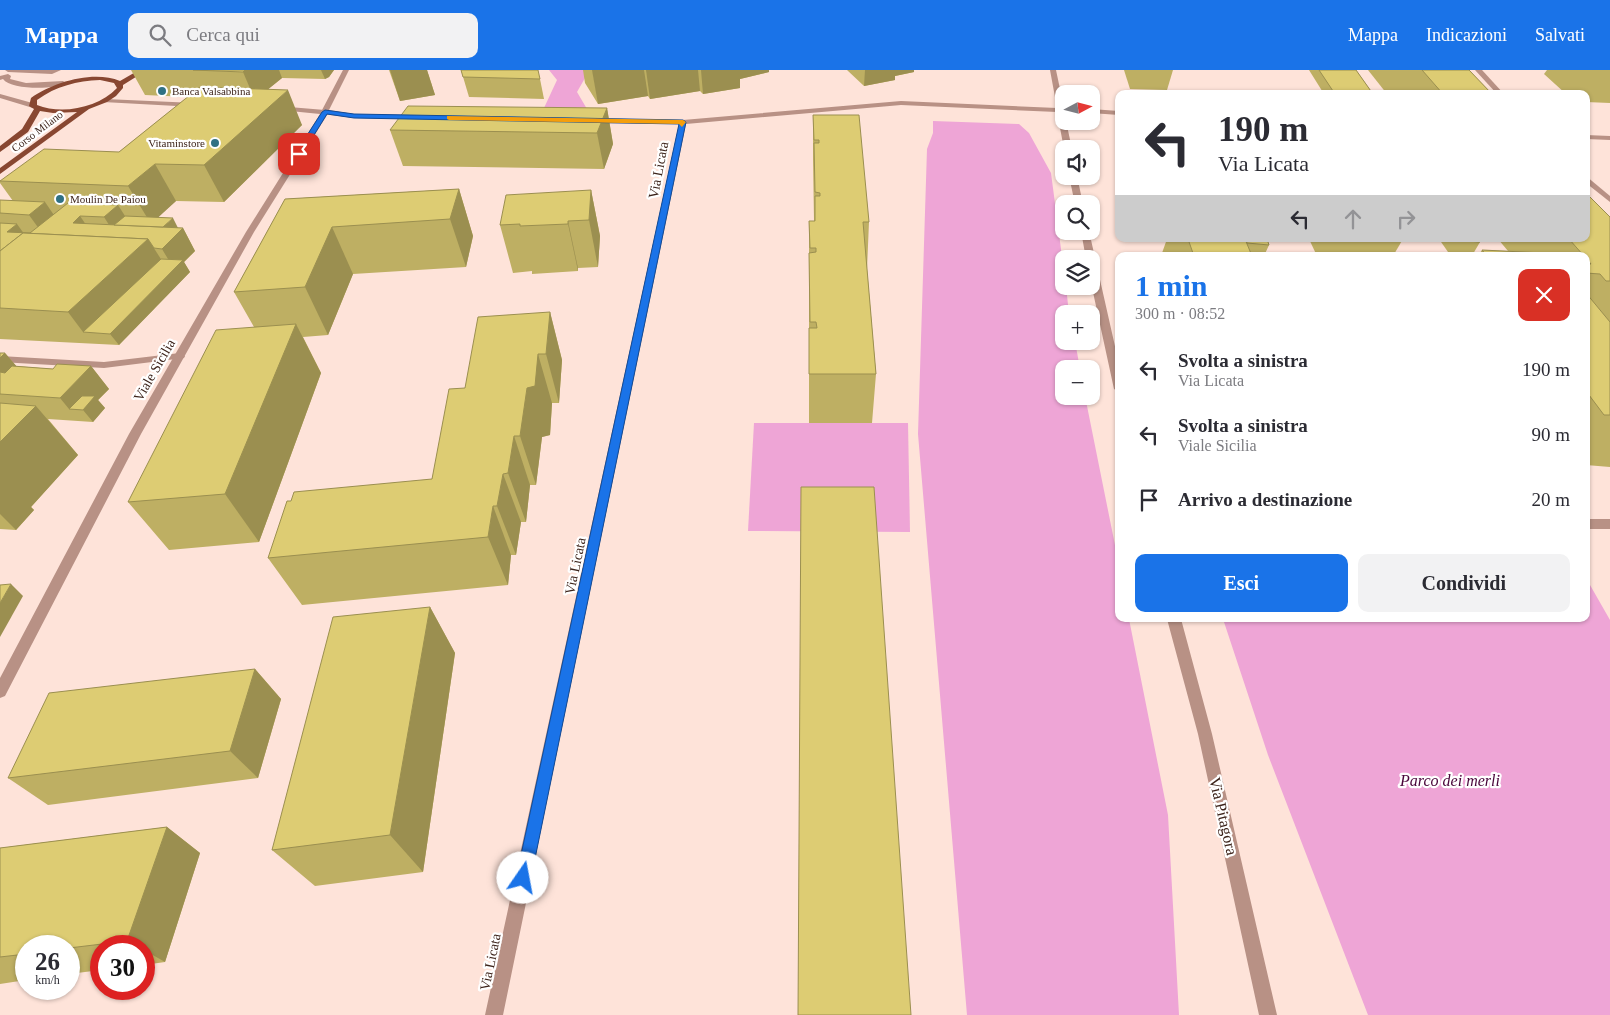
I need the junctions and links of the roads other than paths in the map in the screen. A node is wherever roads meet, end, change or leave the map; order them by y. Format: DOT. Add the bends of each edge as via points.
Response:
graph roads {
  1 [pos="16,70"];
  2 [pos="58,70"];
  3 [pos="108,70"];
  4 [pos="144,70"];
  5 [pos="346,70"];
  6 [pos="1053,70"];
  7 [pos="1478,70"];
  8 [pos="8,73"];
  9 [pos="0,78"];
  10 [pos="88,79"];
  11 [pos="63,83"];
  12 [pos="120,84"];
  13 [pos="1056,85"];
  14 [pos="1497,90"];
  15 [pos="0,96"];
  16 [pos="105,100"];
  17 [pos="202,105"];
  18 [pos="88,106"];
  19 [pos="36,108"];
  20 [pos="275,108"];
  21 [pos="1055,110"];
  22 [pos="325,112"];
  23 [pos="1100,112"];
  24 [pos="1115,113"];
  25 [pos="422,117"];
  26 [pos="583,120"];
  27 [pos="683,122"];
  28 [pos="1590,137"];
  29 [pos="1610,138"];
  30 [pos="0,150"];
  31 [pos="0,172"];
  32 [pos="1590,182"];
  33 [pos="1610,200"];
  34 [pos="1099,295"];
  35 [pos="180,356"];
  36 [pos="0,360"];
  37 [pos="1115,370"];
  38 [pos="1590,524"];
  39 [pos="1610,524"];
  40 [pos="1175,622"];
  41 [pos="0,692"];
  42 [pos="494,1015"];
  43 [pos="1268,1015"];
  1 -- 2 [label="street"];
  1 -- 8 [label="street"];
  3 -- 10 [label="main road"];
  4 -- 12 [label="main road"];
  5 -- 22 [label="street, Viale Sicilia"];
  6 -- 13 [label="street"];
  7 -- 14 [label="street"];
  8 -- 9 [label="street"];
  8 -- 11 [label="street" via="6,80 10,83"];
  10 -- 11 [label="main road"];
  10 -- 12 [label="main road" via="109,79"];
  11 -- 19 [label="main road, Corso Milano" via="44,90 33,99"];
  12 -- 16 [label="main road" via="118,92"];
  15 -- 19 [label="street"];
  16 -- 17 [label="street"];
  16 -- 18 [label="main road"];
  18 -- 19 [label="main road" via="66,111"];
  18 -- 31 [label="main road, Corso Milano"];
  19 -- 30 [label="main road, Corso Milano" via="25,130"];
  20 -- 22 [label="street"];
  21 -- 27 [label="street, Via Licata" via="901,103"];
  22 -- 25 [label="street" via="354,116"];
  22 -- 35 [label="street, Viale Sicilia" via="250,232"];
  23 -- 24 [label="street"];
  26 -- 27 [label="street, Via Licata"];
  27 -- 42 [label="street, Via Licata"];
  28 -- 29 [label="street"];
  32 -- 33 [label="street"];
  34 -- 37 [label="street"];
  35 -- 36 [label="street" via="104,365"];
  35 -- 41 [label="street, Viale Sicilia" via="135,434"];
  38 -- 39 [label="street"];
  40 -- 43 [label="street, Via Pitagora" via="1205,734"];
}
